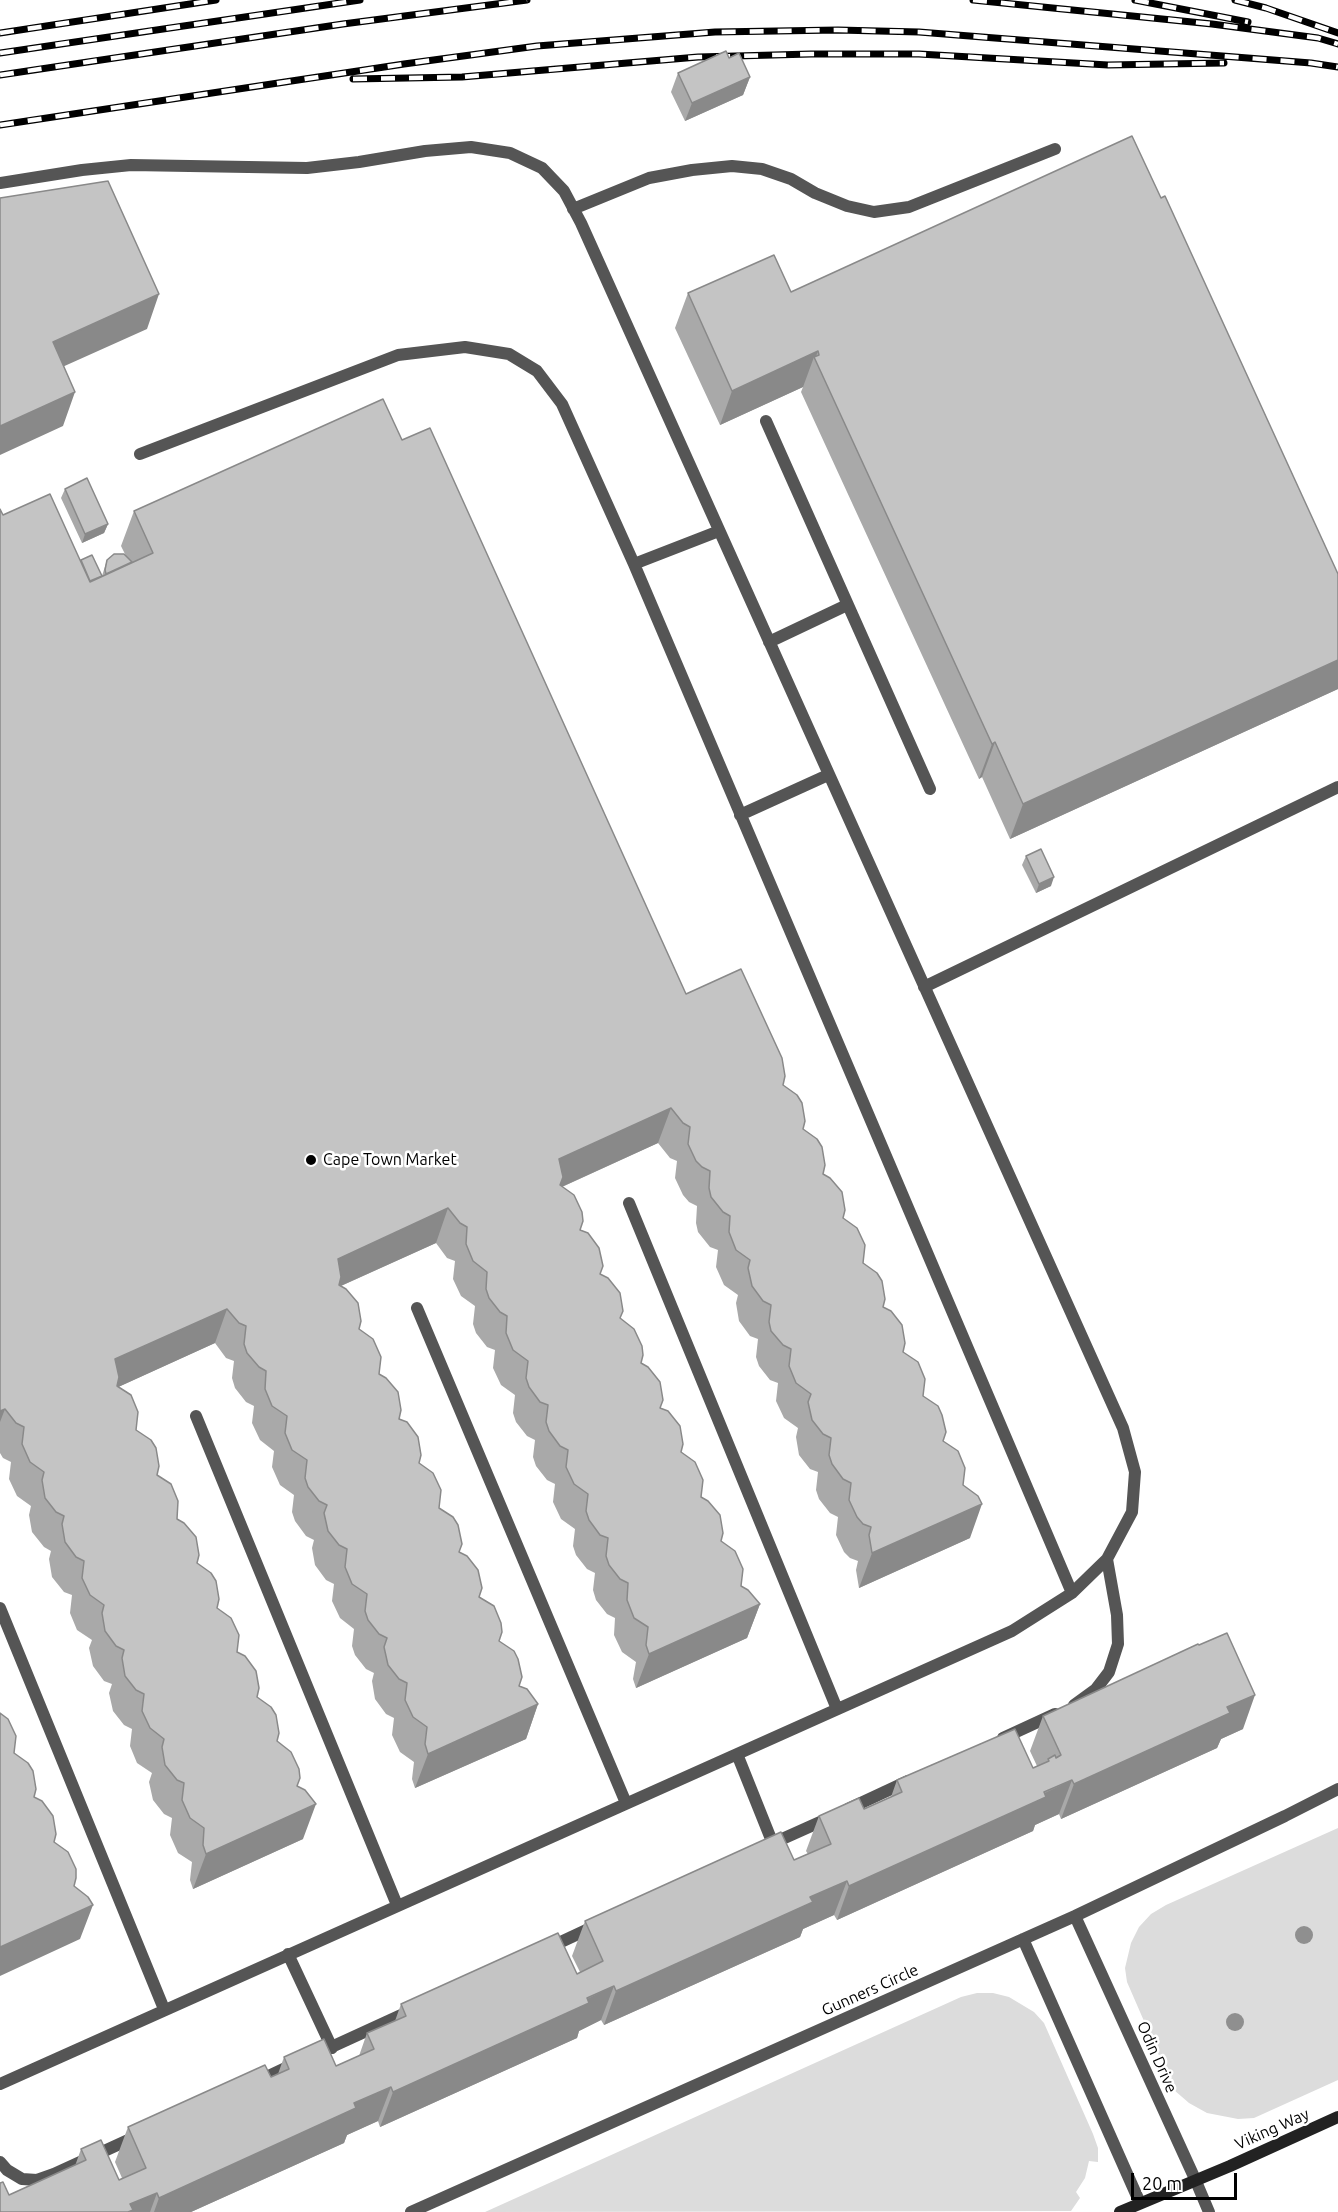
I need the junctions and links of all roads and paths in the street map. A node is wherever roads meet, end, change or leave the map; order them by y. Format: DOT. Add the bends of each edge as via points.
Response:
graph roads {
  1 [pos="1055,149"];
  2 [pos="0,183"];
  3 [pos="573,209"];
  4 [pos="766,421"];
  5 [pos="140,454"];
  6 [pos="720,531"];
  7 [pos="634,564"];
  8 [pos="847,605"];
  9 [pos="769,642"];
  10 [pos="828,775"];
  11 [pos="1338,787"];
  12 [pos="930,789"];
  13 [pos="740,815"];
  14 [pos="924,987"];
  15 [pos="629,1203"];
  16 [pos="417,1308"];
  17 [pos="196,1416"];
  18 [pos="1107,1559"];
  19 [pos="1072,1593"];
  20 [pos="0,1608"];
  21 [pos="837,1710"];
  22 [pos="988,1745"];
  23 [pos="737,1754"];
  24 [pos="923,1774"];
  25 [pos="1338,1789"];
  26 [pos="626,1803"];
  27 [pos="397,1905"];
  28 [pos="1075,1916"];
  29 [pos="611,1918"];
  30 [pos="1023,1939"];
  31 [pos="536,1953"];
  32 [pos="288,1954"];
  33 [pos="418,2008"];
  34 [pos="164,2009"];
  35 [pos="332,2048"];
  36 [pos="0,2084"];
  37 [pos="244,2087"];
  38 [pos="1338,2117"];
  39 [pos="149,2131"];
  40 [pos="0,2162"];
  41 [pos="1195,2180"];
  42 [pos="1141,2208"];
  43 [pos="411,2212"];
  44 [pos="1120,2212"];
  45 [pos="1209,2212"];
  1 -- 3 [label="street" via="909,207 874,212 847,206 762,169 732,166 650,178"];
  2 -- 3 [label="street" via="131,165 307,168 471,147 510,153 542,168 564,191"];
  3 -- 6 [label="street"];
  4 -- 8 [label="street"];
  5 -- 7 [label="street" via="398,355 465,347 509,354 537,371 562,404"];
  6 -- 7 [label="street"];
  6 -- 9 [label="street"];
  7 -- 13 [label="street"];
  8 -- 9 [label="street"];
  8 -- 12 [label="street"];
  9 -- 10 [label="street"];
  10 -- 13 [label="street"];
  10 -- 14 [label="street"];
  11 -- 14 [label="street"];
  13 -- 19 [label="street"];
  14 -- 18 [label="street" via="1123,1428 1135,1472 1132,1512"];
  15 -- 21 [label="street"];
  16 -- 26 [label="street"];
  17 -- 27 [label="street"];
  18 -- 19 [label="street"];
  18 -- 22 [label="street" via="1118,1615 1118,1644 1109,1672 1096,1689 1074,1705"];
  19 -- 21 [label="street" via="1012,1631"];
  20 -- 34 [label="street"];
  21 -- 23 [label="street"];
  23 -- 24 [label="street" via="767,1846"];
  23 -- 26 [label="street"];
  25 -- 28 [label="street, Gunners Circle"];
  26 -- 27 [label="street"];
  27 -- 32 [label="street"];
  28 -- 30 [label="street, Gunners Circle"];
  28 -- 41 [label="street, Odin Drive"];
  29 -- 31 [label="street"];
  30 -- 42 [label="street"];
  30 -- 43 [label="street, Gunners Circle"];
  32 -- 34 [label="street"];
  32 -- 35 [label="street"];
  33 -- 35 [label="street"];
  34 -- 36 [label="street"];
  35 -- 37 [label="street"];
  38 -- 41 [label="main road, Viking Way"];
  39 -- 40 [label="street" via="37,2180 22,2179"];
  41 -- 42 [label="main road, Viking Way"];
  41 -- 45 [label="street, Odin Drive"];
  42 -- 44 [label="main road, Viking Way"];
}
